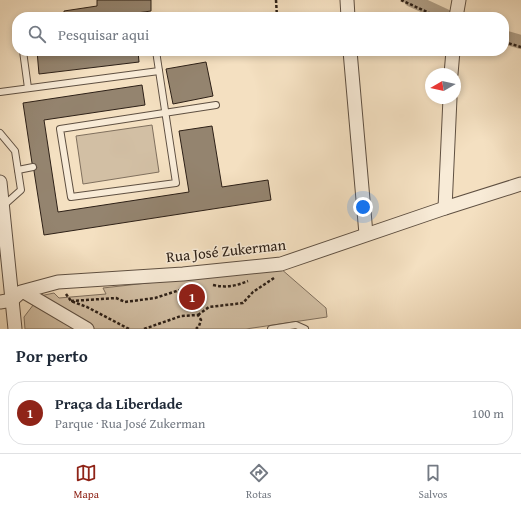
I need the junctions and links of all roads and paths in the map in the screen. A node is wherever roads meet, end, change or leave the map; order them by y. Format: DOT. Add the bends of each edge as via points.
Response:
graph roads {
  1 [pos="276,0"];
  2 [pos="347,0"];
  3 [pos="401,0"];
  4 [pos="459,0"];
  5 [pos="277,12"];
  6 [pos="348,12"];
  7 [pos="427,12"];
  8 [pos="457,12"];
  9 [pos="509,43"];
  10 [pos="521,47"];
  11 [pos="24,56"];
  12 [pos="157,56"];
  13 [pos="350,56"];
  14 [pos="453,56"];
  15 [pos="452,68"];
  16 [pos="159,71"];
  17 [pos="28,88"];
  18 [pos="0,92"];
  19 [pos="450,104"];
  20 [pos="216,105"];
  21 [pos="165,112"];
  22 [pos="0,133"];
  23 [pos="33,167"];
  24 [pos="18,170"];
  25 [pos="0,182"];
  26 [pos="521,184"];
  27 [pos="3,206"];
  28 [pos="445,208"];
  29 [pos="366,234"];
  30 [pos="277,276"];
  31 [pos="250,280"];
  32 [pos="58,282"];
  33 [pos="209,284"];
  34 [pos="194,286"];
  35 [pos="11,294"];
  36 [pos="70,301"];
  37 [pos="198,315"];
  38 [pos="15,329"];
  39 [pos="87,329"];
  40 [pos="129,329"];
  41 [pos="144,329"];
  42 [pos="196,329"];
  43 [pos="271,329"];
  44 [pos="305,329"];
  1 -- 5 [label="path"];
  2 -- 6 [label="street"];
  3 -- 7 [label="path"];
  4 -- 8 [label="street"];
  9 -- 10 [label="path"];
  11 -- 17 [label="lane"];
  12 -- 16 [label="lane"];
  13 -- 29 [label="street"];
  14 -- 15 [label="street"];
  16 -- 17 [label="lane"];
  16 -- 21 [label="lane"];
  17 -- 18 [label="lane"];
  19 -- 28 [label="street"];
  20 -- 21 [label="lane"];
  21 -- 21 [label="lane" via="60,129 71,197 176,183"];
  22 -- 24 [label="lane" via="16,151"];
  23 -- 24 [label="lane"];
  24 -- 27 [label="lane" via="21,190"];
  25 -- 27 [label="street"];
  26 -- 28 [label="street, Rua José Zukerman"];
  27 -- 35 [label="street"];
  28 -- 29 [label="street, Rua José Zukerman"];
  29 -- 32 [label="street, Rua José Zukerman" via="281,264 183,274"];
  30 -- 37 [label="path" via="243,302 209,306"];
  31 -- 33 [label="path" via="223,288"];
  32 -- 35 [label="street, Rua José Zukerman"];
  32 -- 36 [label="path"];
  34 -- 36 [label="path" via="155,298 125,302 116,298"];
  35 -- 38 [label="street"];
  35 -- 39 [label="street"];
  36 -- 40 [label="path"];
  37 -- 41 [label="path" via="181,316"];
  37 -- 42 [label="path" via="201,320"];
  43 -- 44 [label="lane" via="296,325"];
}
